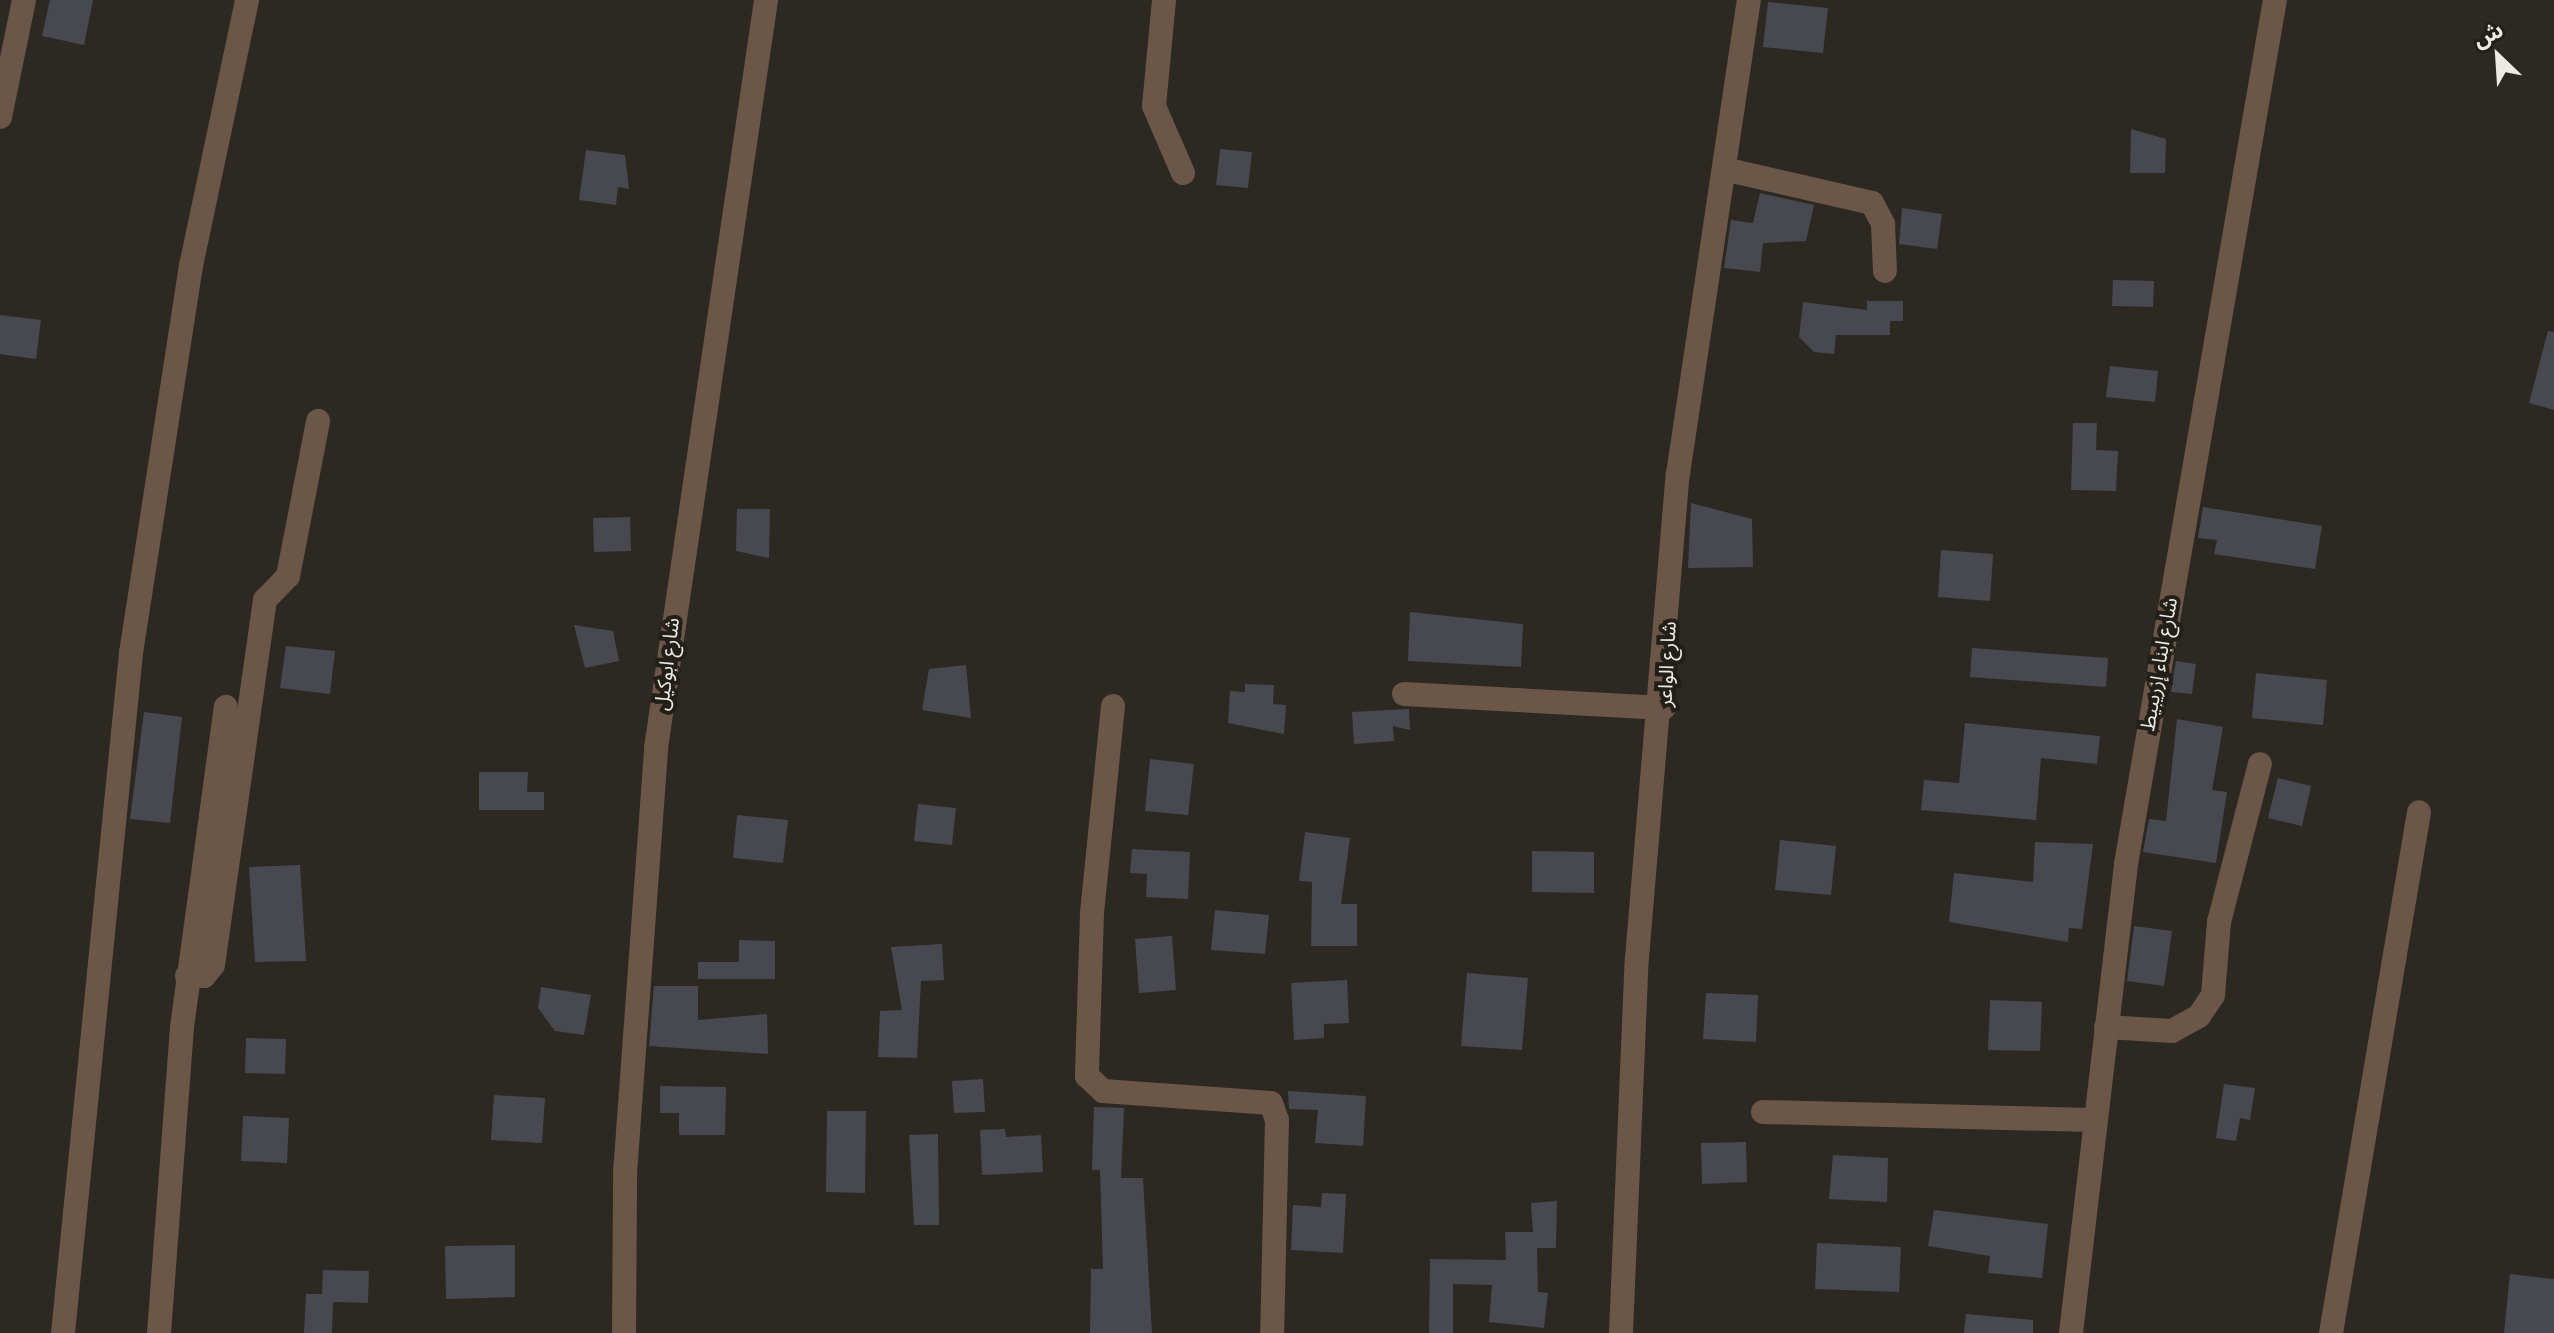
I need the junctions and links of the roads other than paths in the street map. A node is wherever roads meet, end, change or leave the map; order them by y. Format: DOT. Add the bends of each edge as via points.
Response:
graph roads {
  1 [pos="24,0"];
  2 [pos="247,0"];
  3 [pos="766,0"];
  4 [pos="1164,0"];
  5 [pos="1749,0"];
  6 [pos="2275,0"];
  7 [pos="0,117"];
  8 [pos="1724,169"];
  9 [pos="1183,173"];
  10 [pos="1885,271"];
  11 [pos="318,421"];
  12 [pos="1404,694"];
  13 [pos="1113,706"];
  14 [pos="226,707"];
  15 [pos="1664,708"];
  16 [pos="2260,764"];
  17 [pos="2419,812"];
  18 [pos="187,976"];
  19 [pos="2106,1027"];
  20 [pos="1763,1112"];
  21 [pos="2094,1120"];
  22 [pos="63,1333"];
  23 [pos="159,1333"];
  24 [pos="624,1333"];
  25 [pos="1272,1333"];
  26 [pos="1621,1333"];
  27 [pos="2071,1333"];
  28 [pos="2331,1333"];
  1 -- 7 [label="street"];
  2 -- 22 [label="street" via="191,266 131,653"];
  3 -- 24 [label="street, شارع ابوكيل" via="656,748 625,1173"];
  4 -- 9 [label="street" via="1154,106"];
  5 -- 8 [label="street, شارع الواعر"];
  6 -- 19 [label="street, شارع ابناء إزريبيط" via="2159,649"];
  8 -- 10 [label="street" via="1872,203 1883,224"];
  8 -- 15 [label="street, شارع الواعر" via="1678,474"];
  11 -- 18 [label="street" via="288,576 265,600 213,965 204,976"];
  12 -- 15 [label="street"];
  13 -- 25 [label="street" via="1092,913 1087,1076 1103,1091 1271,1103 1277,1120"];
  14 -- 18 [label="street"];
  15 -- 26 [label="street, شارع الواعر" via="1637,958"];
  16 -- 19 [label="street" via="2219,922 2213,995 2199,1016 2172,1031"];
  17 -- 28 [label="street"];
  18 -- 23 [label="street"];
  19 -- 21 [label="street, شارع ابناء إزريبيط"];
  20 -- 21 [label="street"];
  21 -- 27 [label="street, شارع ابناء إزريبيط"];
}
